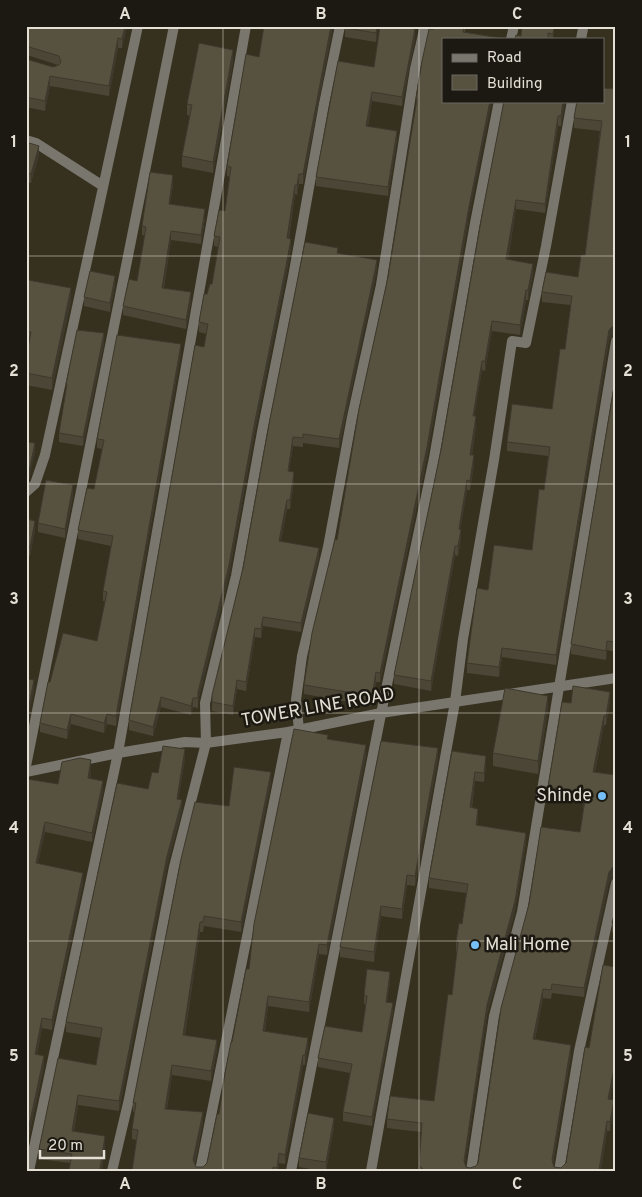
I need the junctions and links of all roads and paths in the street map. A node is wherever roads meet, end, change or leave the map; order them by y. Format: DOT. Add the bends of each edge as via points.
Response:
graph roads {
  1 [pos="138,26"];
  2 [pos="174,26"];
  3 [pos="246,26"];
  4 [pos="340,26"];
  5 [pos="425,26"];
  6 [pos="499,102"];
  7 [pos="572,102"];
  8 [pos="26,140"];
  9 [pos="103,186"];
  10 [pos="616,341"];
  11 [pos="26,492"];
  12 [pos="616,678"];
  13 [pos="559,687"];
  14 [pos="455,702"];
  15 [pos="381,713"];
  16 [pos="299,730"];
  17 [pos="288,732"];
  18 [pos="206,743"];
  19 [pos="118,753"];
  20 [pos="26,766"];
  21 [pos="26,772"];
  22 [pos="616,883"];
  23 [pos="29,1171"];
  24 [pos="112,1171"];
  25 [pos="200,1171"];
  26 [pos="291,1171"];
  27 [pos="371,1171"];
  28 [pos="471,1171"];
  29 [pos="559,1171"];
  1 -- 9 [label="street"];
  2 -- 20 [label="street"];
  3 -- 19 [label="street"];
  4 -- 18 [label="street" via="236,576 205,703"];
  5 -- 16 [label="street" via="414,69 381,284 328,547 302,656 296,700"];
  6 -- 15 [label="street" via="474,223 434,458"];
  7 -- 14 [label="street" via="526,343 512,341"];
  8 -- 9 [label="street" via="36,143"];
  9 -- 11 [label="street" via="45,455 35,484"];
  10 -- 13 [label="street"];
  12 -- 13 [label="street, TOWER LINE ROAD"];
  13 -- 14 [label="street, TOWER LINE ROAD"];
  13 -- 28 [label="street" via="522,912 494,1016"];
  14 -- 15 [label="street, TOWER LINE ROAD"];
  14 -- 27 [label="street"];
  15 -- 16 [label="street, TOWER LINE ROAD"];
  15 -- 26 [label="street"];
  16 -- 17 [label="street, TOWER LINE ROAD"];
  17 -- 18 [label="street, TOWER LINE ROAD"];
  17 -- 25 [label="street"];
  18 -- 19 [label="street, TOWER LINE ROAD" via="186,742"];
  18 -- 24 [label="street" via="174,867"];
  19 -- 21 [label="street, TOWER LINE ROAD"];
  19 -- 23 [label="street"];
  22 -- 29 [label="street" via="579,1051"];
}
